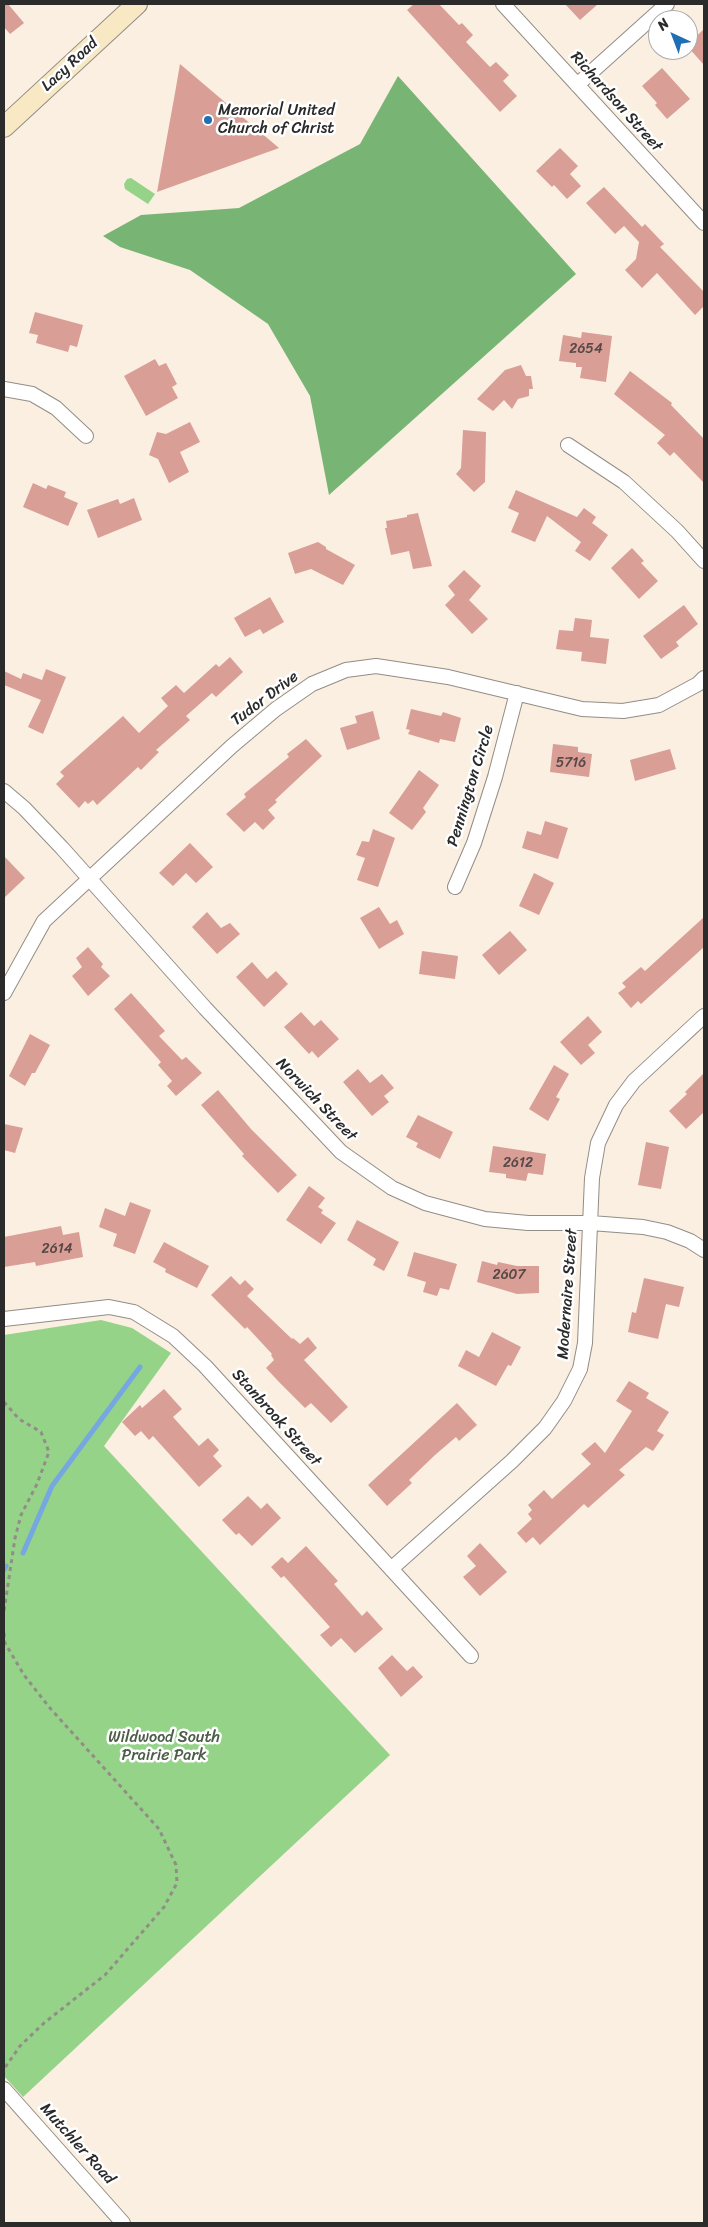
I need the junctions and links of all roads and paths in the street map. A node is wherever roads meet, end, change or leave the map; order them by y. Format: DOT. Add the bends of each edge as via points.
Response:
graph roads {
  1 [pos="137,4"];
  2 [pos="504,4"];
  3 [pos="667,4"];
  4 [pos="577,85"];
  5 [pos="4,127"];
  6 [pos="704,223"];
  7 [pos="4,389"];
  8 [pos="86,436"];
  9 [pos="568,445"];
  10 [pos="704,561"];
  11 [pos="704,678"];
  12 [pos="517,693"];
  13 [pos="4,791"];
  14 [pos="89,879"];
  15 [pos="455,887"];
  16 [pos="4,993"];
  17 [pos="704,1016"];
  18 [pos="591,1223"];
  19 [pos="704,1250"];
  20 [pos="4,1319"];
  21 [pos="4,1402"];
  22 [pos="391,1570"];
  23 [pos="4,1611"];
  24 [pos="4,1632"];
  25 [pos="471,1656"];
  26 [pos="4,2069"];
  27 [pos="4,2089"];
  28 [pos="123,2223"];
  1 -- 5 [label="street, Lacy Road"];
  2 -- 4 [label="street, Richardson Street"];
  3 -- 4 [label="street"];
  4 -- 6 [label="street, Richardson Street"];
  7 -- 8 [label="street" via="32,394 56,408"];
  9 -- 10 [label="street" via="624,482"];
  11 -- 12 [label="street, Tudor Drive" via="659,705 623,711 582,709"];
  12 -- 14 [label="street, Tudor Drive" via="448,676 376,666 346,670 320,681 276,709"];
  12 -- 15 [label="street, Pennington Circle" via="477,834"];
  13 -- 14 [label="street, Norwich Street" via="24,808"];
  14 -- 16 [label="street, Tudor Drive" via="44,921"];
  14 -- 18 [label="street, Norwich Street" via="340,1152 392,1188 425,1203 485,1219"];
  17 -- 18 [label="street, Modernaire Street" via="634,1081 616,1105 598,1143 592,1178"];
  18 -- 19 [label="street, Norwich Street" via="667,1232"];
  18 -- 22 [label="street, Modernaire Street" via="584,1344 580,1369 564,1401 545,1428 512,1461"];
  20 -- 22 [label="street, Stanbrook Street" via="109,1307 134,1312 173,1336 205,1366"];
  21 -- 23 [label="path" via="19,1418 41,1432 49,1452 21,1515"];
  22 -- 25 [label="street, Stanbrook Street"];
  24 -- 26 [label="path" via="5,1644 24,1676 159,1829 176,1865 177,1883 164,1907 105,1975 44,2023 20,2046"];
  27 -- 28 [label="street, Mutchler Road"];
}
